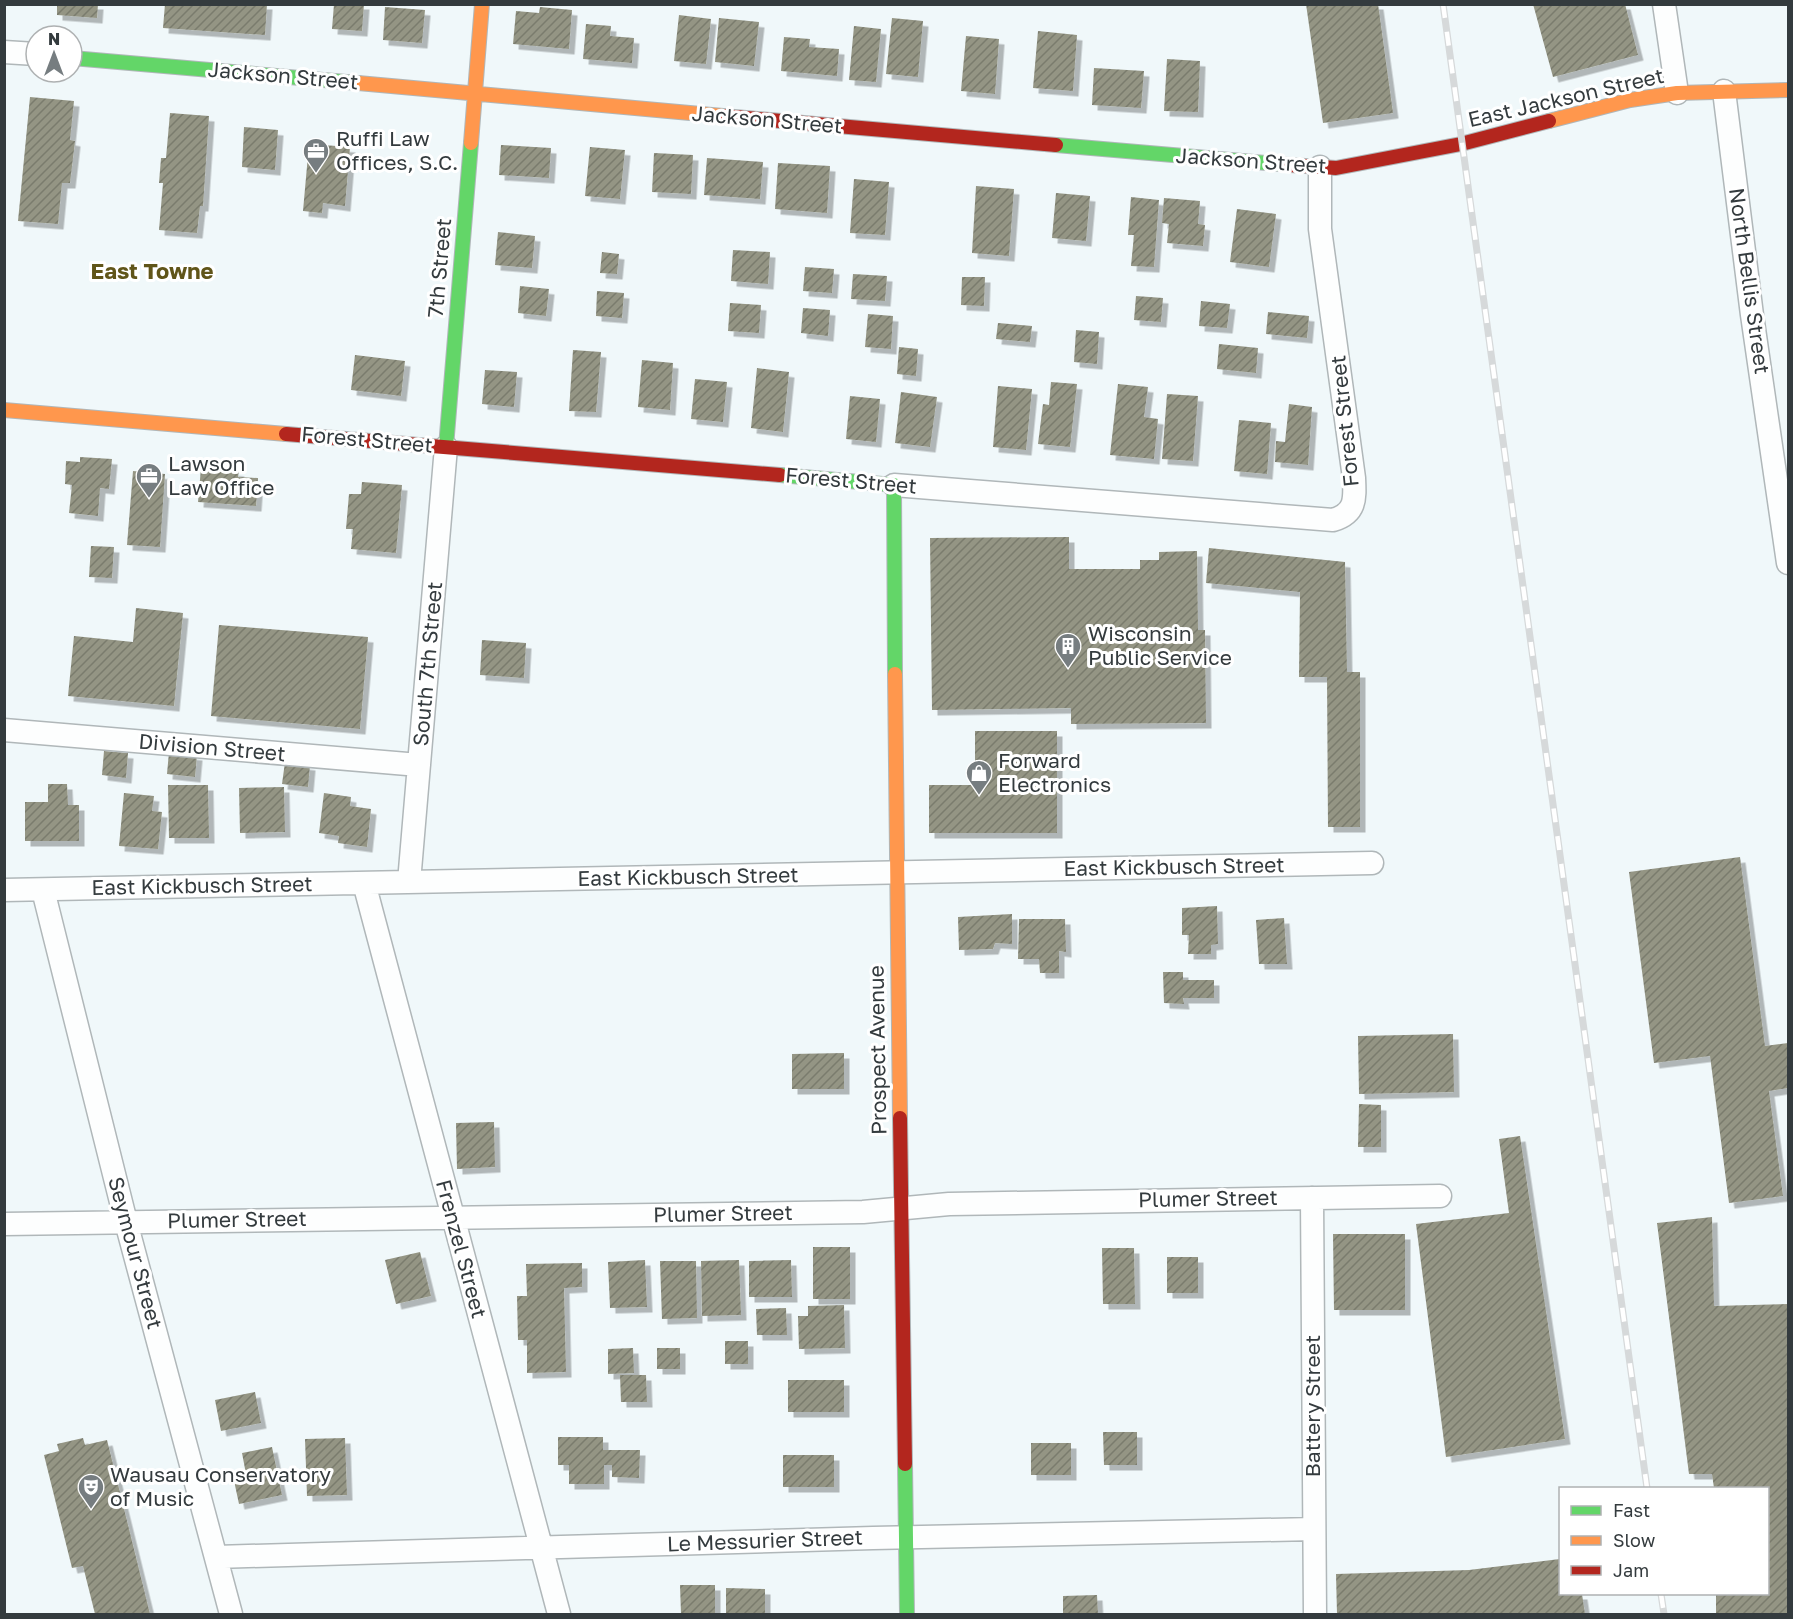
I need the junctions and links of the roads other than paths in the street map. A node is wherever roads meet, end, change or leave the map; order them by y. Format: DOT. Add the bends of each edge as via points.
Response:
graph roads {
  1 [pos="482,4"];
  2 [pos="1664,4"];
  3 [pos="4,52"];
  4 [pos="24,53"];
  5 [pos="84,59"];
  6 [pos="1724,90"];
  7 [pos="1788,90"];
  8 [pos="474,93"];
  9 [pos="1677,93"];
  10 [pos="1461,144"];
  11 [pos="1320,167"];
  12 [pos="4,410"];
  13 [pos="446,447"];
  14 [pos="1782,472"];
  15 [pos="894,485"];
  16 [pos="1788,562"];
  17 [pos="4,730"];
  18 [pos="419,765"];
  19 [pos="1372,863"];
  20 [pos="897,873"];
  21 [pos="409,882"];
  22 [pos="364,883"];
  23 [pos="4,890"];
  24 [pos="43,890"];
  25 [pos="1440,1196"];
  26 [pos="1312,1198"];
  27 [pos="901,1208"];
  28 [pos="453,1218"];
  29 [pos="126,1222"];
  30 [pos="4,1224"];
  31 [pos="1314,1529"];
  32 [pos="907,1537"];
  33 [pos="541,1547"];
  34 [pos="216,1557"];
  35 [pos="231,1614"];
  36 [pos="559,1614"];
  37 [pos="908,1614"];
  38 [pos="1316,1614"];
  1 -- 8 [label="street, 7th Street"];
  2 -- 9 [label="street"];
  3 -- 4 [label="street"];
  5 -- 8 [label="street, Jackson Street"];
  6 -- 7 [label="street, East Jackson Street"];
  6 -- 9 [label="street, East Jackson Street"];
  6 -- 14 [label="street, North Bellis Street" via="1752,315"];
  8 -- 11 [label="street, Jackson Street"];
  8 -- 13 [label="street, 7th Street"];
  9 -- 10 [label="street, East Jackson Street" via="1630,100"];
  10 -- 11 [label="street, Jackson Street" via="1336,168"];
  11 -- 15 [label="street, Forest Street" via="1320,229 1354,478 1353,503 1344,517 1333,520"];
  12 -- 13 [label="street, Forest Street"];
  13 -- 15 [label="street, Forest Street"];
  13 -- 18 [label="street, South 7th Street"];
  14 -- 16 [label="street, North Bellis Street"];
  15 -- 20 [label="street, Prospect Avenue"];
  17 -- 18 [label="street, Division Street"];
  18 -- 21 [label="street, South 7th Street"];
  19 -- 20 [label="street, East Kickbusch Street"];
  20 -- 21 [label="street, East Kickbusch Street"];
  20 -- 27 [label="street, Prospect Avenue"];
  21 -- 22 [label="street, East Kickbusch Street"];
  22 -- 24 [label="street, East Kickbusch Street"];
  22 -- 28 [label="street, Frenzel Street"];
  23 -- 24 [label="street, East Kickbusch Street"];
  24 -- 29 [label="street, Seymour Street"];
  25 -- 26 [label="street, Plumer Street"];
  26 -- 27 [label="street, Plumer Street"];
  26 -- 31 [label="street, Battery Street"];
  27 -- 28 [label="street, Plumer Street" via="863,1212"];
  27 -- 32 [label="street, Prospect Avenue"];
  28 -- 29 [label="street, Plumer Street"];
  28 -- 33 [label="street, Frenzel Street"];
  29 -- 30 [label="street, Plumer Street"];
  29 -- 34 [label="street, Seymour Street"];
  31 -- 32 [label="street, Le Messurier Street"];
  31 -- 38 [label="street, Battery Street"];
  32 -- 33 [label="street, Le Messurier Street"];
  32 -- 37 [label="street, Prospect Avenue"];
  33 -- 34 [label="street, Le Messurier Street"];
  33 -- 36 [label="street, Frenzel Street"];
  34 -- 35 [label="street, Seymour Street"];
}
